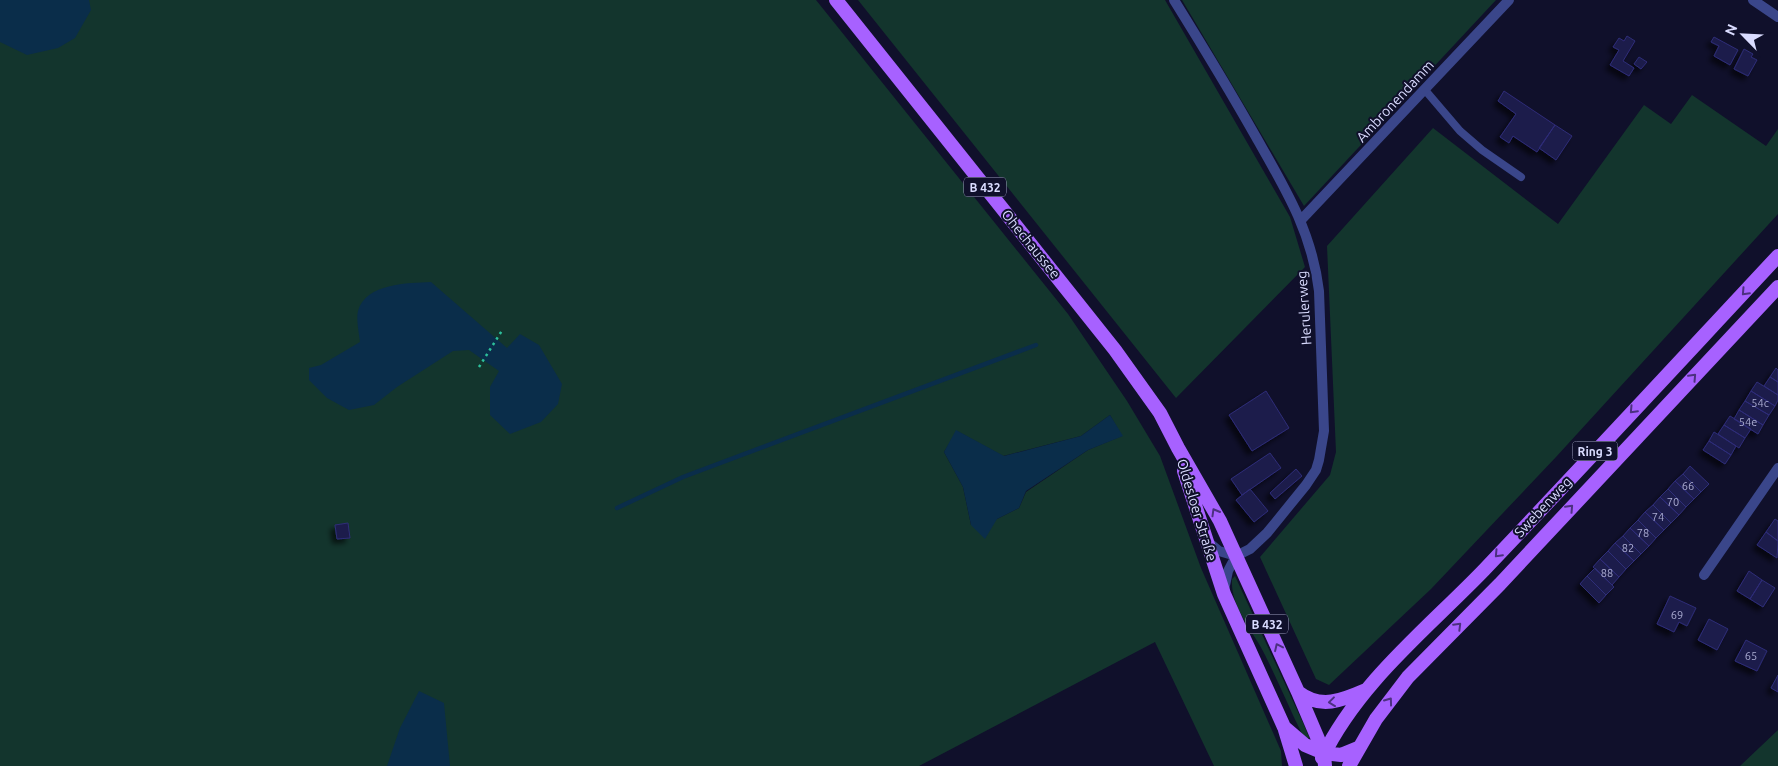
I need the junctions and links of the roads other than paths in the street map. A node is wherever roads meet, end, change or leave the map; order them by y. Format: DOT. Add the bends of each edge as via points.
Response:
graph roads {
  1 [pos="836,0"];
  2 [pos="1174,0"];
  3 [pos="1509,0"];
  4 [pos="1753,0"];
  5 [pos="1778,17"];
  6 [pos="1425,90"];
  7 [pos="1521,177"];
  8 [pos="1301,220"];
  9 [pos="1778,256"];
  10 [pos="1778,287"];
  11 [pos="1178,448"];
  12 [pos="1778,468"];
  13 [pos="1205,538"];
  14 [pos="1236,556"];
  15 [pos="1704,575"];
  16 [pos="1224,594"];
  17 [pos="1367,690"];
  18 [pos="1298,692"];
  19 [pos="1284,727"];
  20 [pos="1358,748"];
  21 [pos="1322,762"];
  22 [pos="1296,766"];
  23 [pos="1349,766"];
  1 -- 11 [label="main road, Ohechaussee / B 432" via="1134,374"];
  2 -- 8 [label="street, Herulerweg" via="1231,92"];
  3 -- 6 [label="street, Ambronendamm"];
  4 -- 5 [label="street"];
  6 -- 7 [label="lane" via="1460,132"];
  6 -- 8 [label="street, Ambronendamm"];
  8 -- 14 [label="street, Herulerweg" via="1317,271 1319,291 1324,421 1322,449 1316,470 1306,485 1260,541"];
  9 -- 17 [label="main road, Swebenweg / Ring 3, one-way"];
  20 -- 10 [label="main road, Swebenweg / Ring 3, one-way" via="1408,677 1500,584"];
  11 -- 13 [label="main road, Oldesloer Straße / B 432"];
  14 -- 11 [label="main road, Oldesloer Straße / B 432, one-way"];
  12 -- 15 [label="street"];
  13 -- 14 [label="street" via="1219,551"];
  13 -- 16 [label="main road, Oldesloer Straße / B 432"];
  14 -- 16 [label="street" via="1228,570"];
  18 -- 14 [label="main road, Oldesloer Straße / B 432, one-way"];
  16 -- 19 [label="main road, Oldesloer Straße / B 432"];
  17 -- 18 [label="main road, one-way" via="1328,703 1310,700"];
  17 -- 21 [label="main road, Swebenweg / Ring 3" via="1340,727"];
  18 -- 21 [label="main road, Oldesloer Straße / B 432"];
  19 -- 21 [label="main road, Oldesloer Straße"];
  19 -- 22 [label="main road, B 432"];
  20 -- 21 [label="main road, Oldesloer Straße"];
  20 -- 23 [label="main road, Swebenweg / Ring 3"];
}
